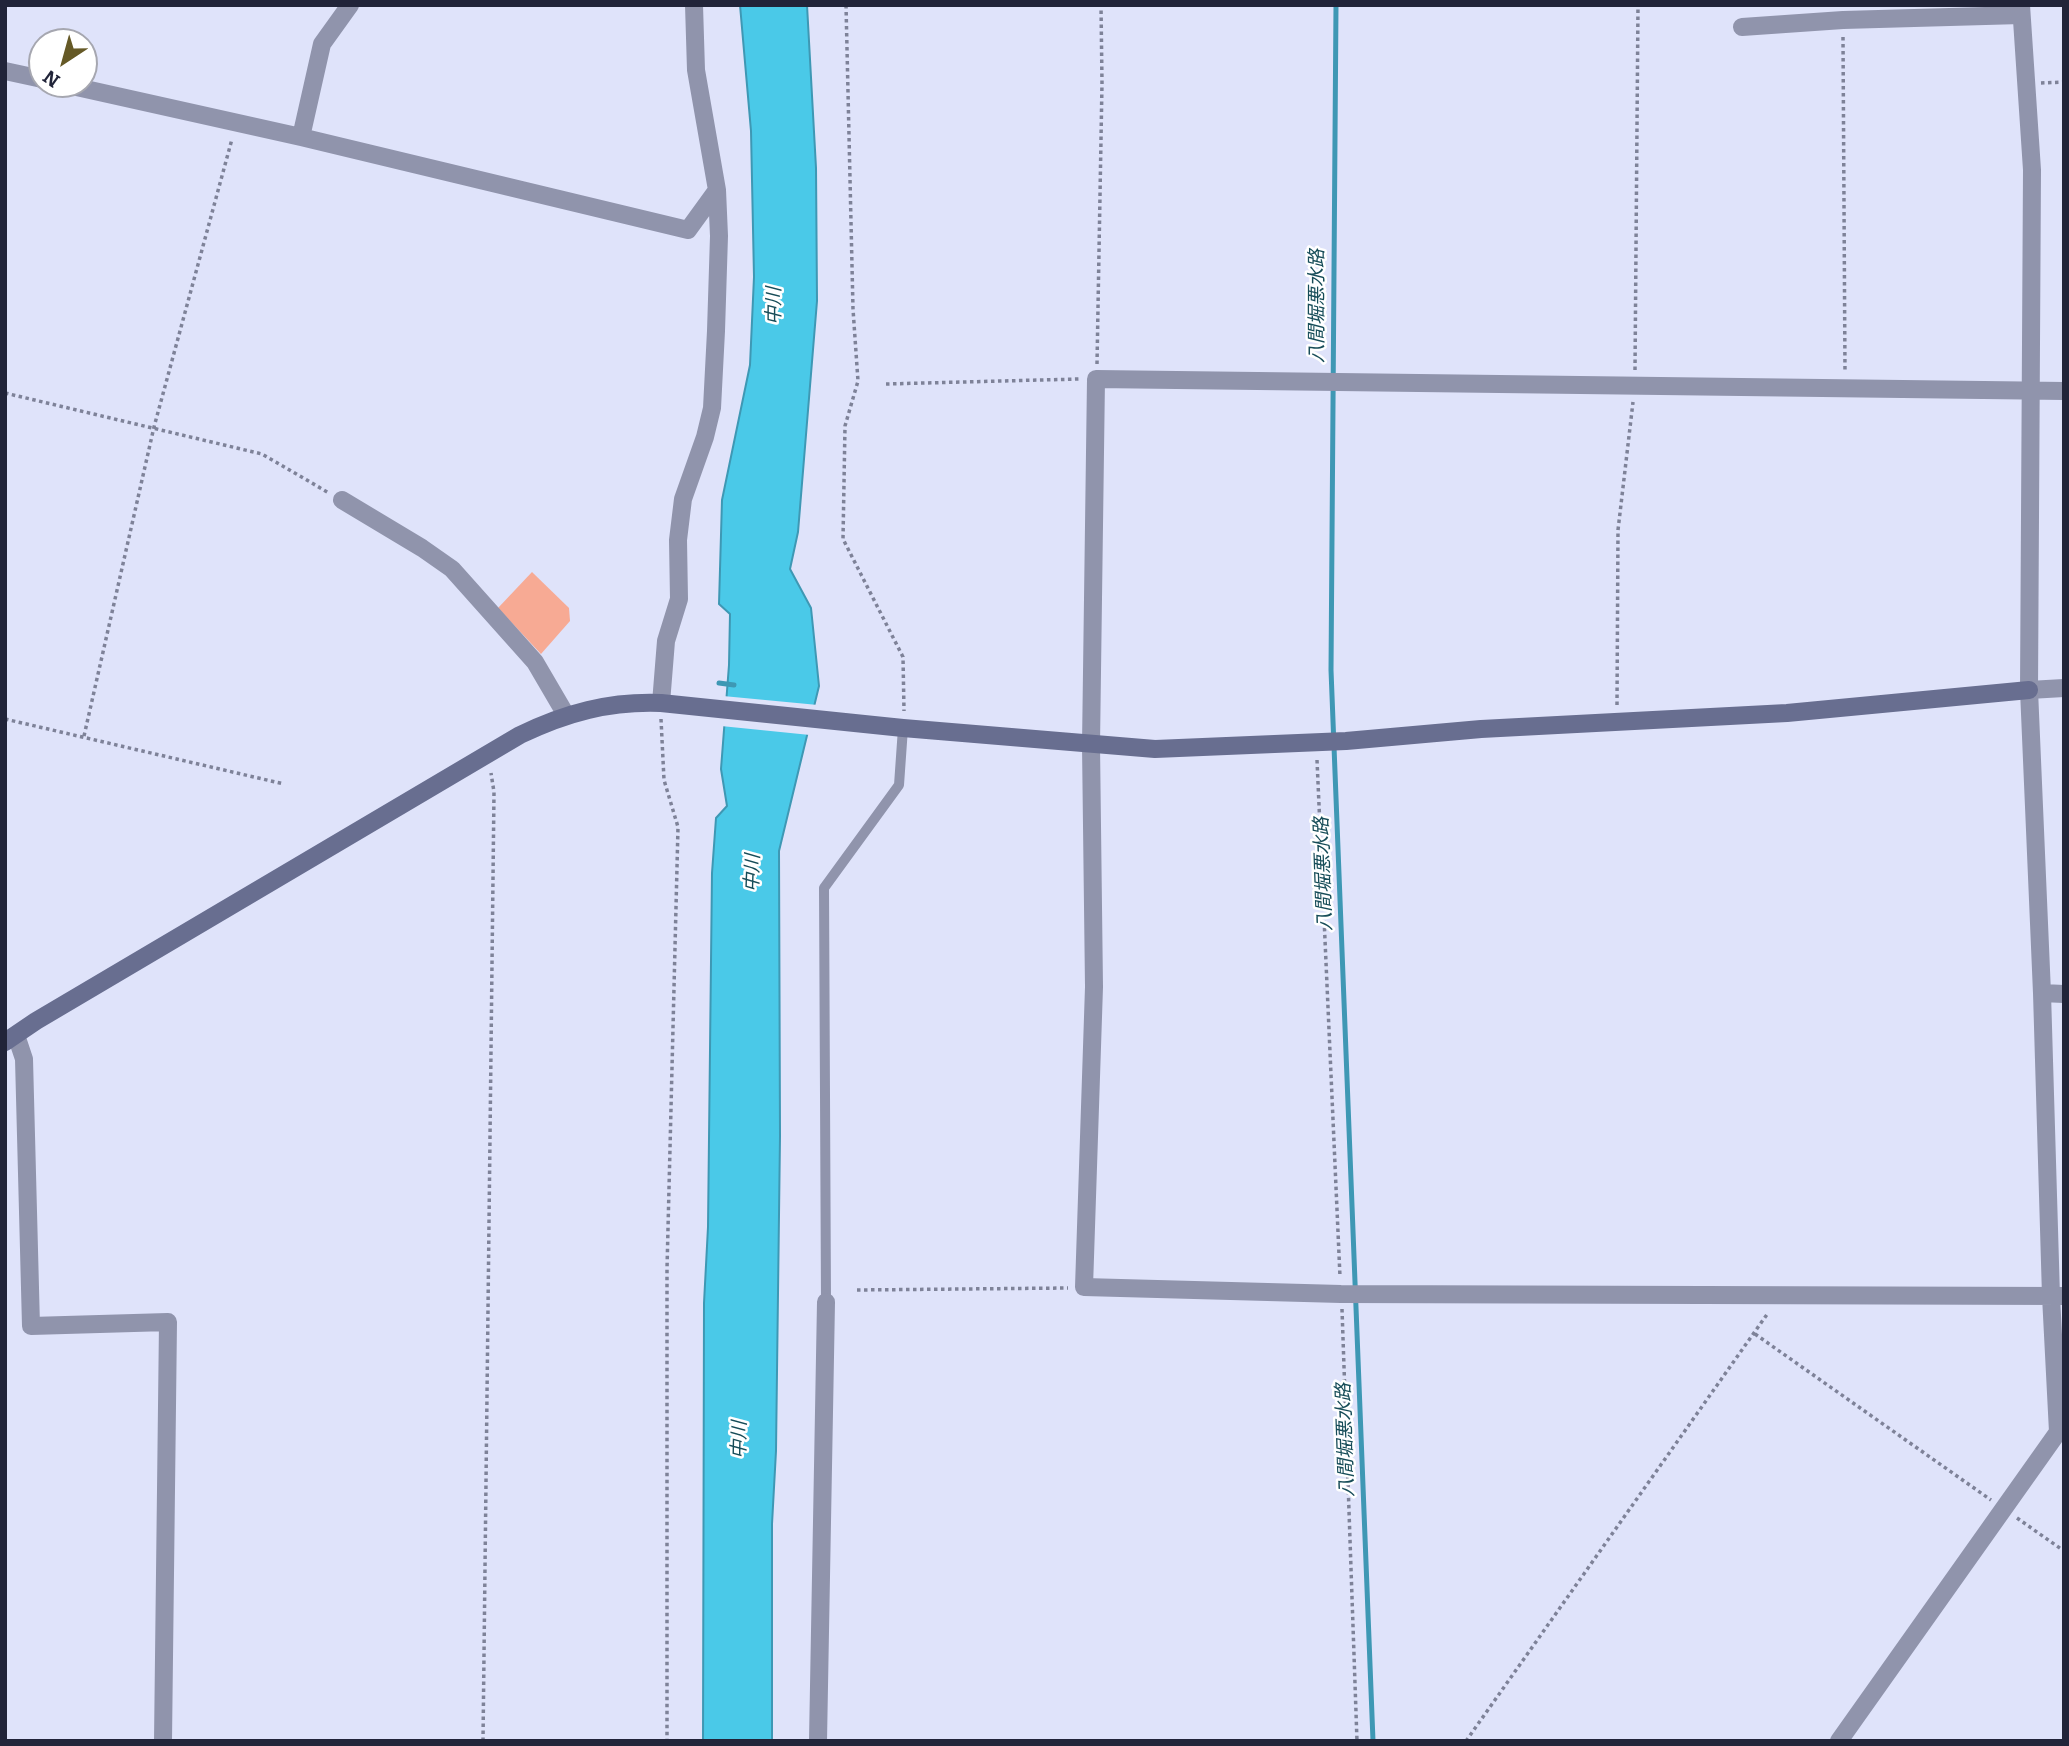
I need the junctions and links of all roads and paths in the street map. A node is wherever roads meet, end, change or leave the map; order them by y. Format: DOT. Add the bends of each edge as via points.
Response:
graph roads {
  1 [pos="350,5"];
  2 [pos="694,5"];
  3 [pos="846,5"];
  4 [pos="1101,5"];
  5 [pos="1638,5"];
  6 [pos="2021,10"];
  7 [pos="1843,20"];
  8 [pos="1742,27"];
  9 [pos="5,71"];
  10 [pos="28,76"];
  11 [pos="98,92"];
  12 [pos="236,123"];
  13 [pos="301,137"];
  14 [pos="717,190"];
  15 [pos="1096,379"];
  16 [pos="886,384"];
  17 [pos="1635,386"];
  18 [pos="1845,388"];
  19 [pos="2030,391"];
  20 [pos="2064,391"];
  21 [pos="5,393"];
  22 [pos="154,427"];
  23 [pos="342,500"];
  24 [pos="2064,688"];
  25 [pos="2029,690"];
  26 [pos="664,703"];
  27 [pos="566,715"];
  28 [pos="5,719"];
  29 [pos="1617,721"];
  30 [pos="899,727"];
  31 [pos="84,736"];
  32 [pos="1319,742"];
  33 [pos="1091,745"];
  34 [pos="488,753"];
  35 [pos="284,784"];
  36 [pos="2042,993"];
  37 [pos="2064,994"];
  38 [pos="10,1039"];
  39 [pos="1084,1287"];
  40 [pos="857,1290"];
  41 [pos="1780,1293"];
  42 [pos="1341,1294"];
  43 [pos="2057,1296"];
  44 [pos="826,1302"];
  45 [pos="1755,1334"];
  46 [pos="2003,1508"];
  47 [pos="2064,1551"];
  48 [pos="163,1741"];
  49 [pos="483,1741"];
  50 [pos="667,1741"];
  51 [pos="818,1741"];
  52 [pos="1357,1741"];
  53 [pos="1466,1741"];
  54 [pos="1839,1741"];
  1 -- 13 [label="street" via="322,44"];
  2 -- 14 [label="street" via="696,70"];
  3 -- 30 [label="path" via="858,382 845,426 843,539 903,657"];
  4 -- 15 [label="path"];
  5 -- 17 [label="path"];
  6 -- 7 [label="street"];
  6 -- 19 [label="street" via="2032,170"];
  7 -- 8 [label="street"];
  7 -- 18 [label="path"];
  9 -- 10 [label="street"];
  11 -- 12 [label="street"];
  12 -- 13 [label="street"];
  12 -- 22 [label="path"];
  13 -- 14 [label="street" via="688,230"];
  14 -- 26 [label="street" via="712,408 683,499 679,599 666,641"];
  15 -- 16 [label="path"];
  15 -- 17 [label="street"];
  15 -- 33 [label="street"];
  17 -- 18 [label="street"];
  17 -- 29 [label="path" via="1618,530"];
  18 -- 19 [label="street"];
  19 -- 20 [label="street"];
  19 -- 25 [label="street"];
  21 -- 22 [label="path"];
  22 -- 23 [label="path" via="262,454"];
  22 -- 31 [label="path"];
  23 -- 27 [label="street" via="452,569 535,662"];
  24 -- 25 [label="street"];
  25 -- 29 [label="street" via="1787,713"];
  25 -- 36 [label="street"];
  26 -- 27 [label="street" via="630,702"];
  26 -- 30 [label="street"];
  26 -- 50 [label="path" via="664,780 677,827 667,1269"];
  27 -- 34 [label="street"];
  28 -- 31 [label="path"];
  29 -- 32 [label="street"];
  30 -- 33 [label="street"];
  30 -- 44 [label="lane" via="899,785 824,888"];
  31 -- 35 [label="path"];
  32 -- 33 [label="street" via="1155,749"];
  32 -- 42 [label="path"];
  33 -- 39 [label="street" via="1094,988"];
  34 -- 38 [label="street"];
  34 -- 49 [label="path" via="494,792"];
  36 -- 37 [label="street"];
  36 -- 43 [label="street"];
  38 -- 48 [label="street" via="24,1059 31,1326 168,1322"];
  39 -- 40 [label="path"];
  39 -- 42 [label="street"];
  41 -- 42 [label="street"];
  41 -- 43 [label="street"];
  41 -- 45 [label="path"];
  42 -- 52 [label="path"];
  43 -- 46 [label="street" via="2057,1432"];
  44 -- 51 [label="street"];
  45 -- 46 [label="path"];
  45 -- 53 [label="path"];
  46 -- 47 [label="path"];
  46 -- 54 [label="street"];
}
